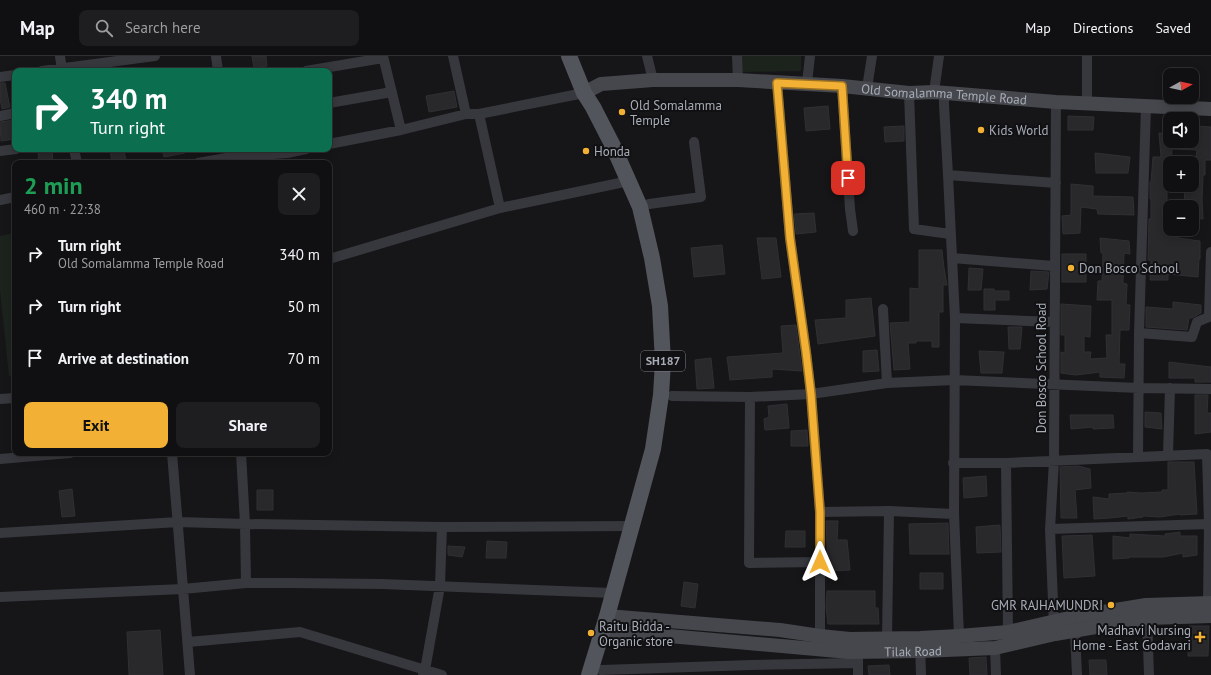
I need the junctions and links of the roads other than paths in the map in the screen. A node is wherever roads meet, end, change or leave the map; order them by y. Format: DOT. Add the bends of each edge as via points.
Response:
graph roads {
  1 [pos="60,56"];
  2 [pos="155,56"];
  3 [pos="216,56"];
  4 [pos="453,56"];
  5 [pos="569,56"];
  6 [pos="580,56"];
  7 [pos="647,56"];
  8 [pos="736,56"];
  9 [pos="810,56"];
  10 [pos="872,56"];
  11 [pos="939,56"];
  12 [pos="1087,56"];
  13 [pos="383,57"];
  14 [pos="62,68"];
  15 [pos="75,68"];
  16 [pos="218,68"];
  17 [pos="322,68"];
  18 [pos="12,75"];
  19 [pos="0,77"];
  20 [pos="653,80"];
  21 [pos="738,80"];
  22 [pos="777,83"];
  23 [pos="807,83"];
  24 [pos="842,86"];
  25 [pos="867,88"];
  26 [pos="589,90"];
  27 [pos="392,92"];
  28 [pos="939,92"];
  29 [pos="909,93"];
  30 [pos="332,102"];
  31 [pos="1056,102"];
  32 [pos="1087,102"];
  33 [pos="1146,106"];
  34 [pos="1211,109"];
  35 [pos="12,114"];
  36 [pos="466,114"];
  37 [pos="479,114"];
  38 [pos="0,116"];
  39 [pos="401,130"];
  40 [pos="694,142"];
  41 [pos="332,143"];
  42 [pos="12,150"];
  43 [pos="0,151"];
  44 [pos="300,152"];
  45 [pos="231,153"];
  46 [pos="287,158"];
  47 [pos="208,160"];
  48 [pos="948,175"];
  49 [pos="629,181"];
  50 [pos="1056,184"];
  51 [pos="12,198"];
  52 [pos="0,200"];
  53 [pos="650,204"];
  54 [pos="500,208"];
  55 [pos="853,231"];
  56 [pos="950,234"];
  57 [pos="1211,252"];
  58 [pos="332,258"];
  59 [pos="952,258"];
  60 [pos="1054,266"];
  61 [pos="883,309"];
  62 [pos="1210,316"];
  63 [pos="955,318"];
  64 [pos="1054,322"];
  65 [pos="1139,333"];
  66 [pos="954,380"];
  67 [pos="887,383"];
  68 [pos="1054,384"];
  69 [pos="1139,388"];
  70 [pos="1170,388"];
  71 [pos="1211,389"];
  72 [pos="811,394"];
  73 [pos="672,396"];
  74 [pos="750,397"];
  75 [pos="12,398"];
  76 [pos="0,399"];
  77 [pos="1168,455"];
  78 [pos="35,456"];
  79 [pos="172,456"];
  80 [pos="241,456"];
  81 [pos="1138,457"];
  82 [pos="0,459"];
  83 [pos="1054,461"];
  84 [pos="953,463"];
  85 [pos="1006,463"];
  86 [pos="889,511"];
  87 [pos="820,512"];
  88 [pos="954,514"];
  89 [pos="178,522"];
  90 [pos="245,524"];
  91 [pos="1209,524"];
  92 [pos="442,526"];
  93 [pos="632,526"];
  94 [pos="1050,530"];
  95 [pos="0,533"];
  96 [pos="820,562"];
  97 [pos="246,583"];
  98 [pos="440,586"];
  99 [pos="184,589"];
  100 [pos="613,593"];
  101 [pos="0,597"];
  102 [pos="1210,607"];
  103 [pos="1147,618"];
  104 [pos="610,624"];
  105 [pos="1054,627"];
  106 [pos="1008,632"];
  107 [pos="1075,632"];
  108 [pos="820,636"];
  109 [pos="959,636"];
  110 [pos="887,638"];
  111 [pos="188,642"];
  112 [pos="920,644"];
  113 [pos="995,648"];
  114 [pos="858,657"];
  115 [pos="424,672"];
  116 [pos="597,673"];
  117 [pos="190,675"];
  118 [pos="442,675"];
  119 [pos="858,675"];
  120 [pos="922,675"];
  121 [pos="996,675"];
  122 [pos="1077,675"];
  123 [pos="1148,675"];
  1 -- 14 [label="street"];
  2 -- 15 [label="street"];
  3 -- 16 [label="street"];
  4 -- 36 [label="street"];
  5 -- 26 [label="main road, SH187"];
  6 -- 26 [label="main road, SH187"];
  7 -- 20 [label="street"];
  8 -- 21 [label="street"];
  9 -- 23 [label="street"];
  10 -- 25 [label="street"];
  11 -- 28 [label="street"];
  12 -- 32 [label="street"];
  13 -- 17 [label="street"];
  13 -- 27 [label="street"];
  18 -- 19 [label="street"];
  20 -- 21 [label="street, Old Somalamma Temple Road"];
  20 -- 26 [label="street, Old Somalamma Temple Road" via="601,84"];
  21 -- 22 [label="street, Old Somalamma Temple Road"];
  22 -- 23 [label="street, Old Somalamma Temple Road"];
  22 -- 72 [label="street" via="790,238"];
  23 -- 24 [label="street, Old Somalamma Temple Road"];
  24 -- 25 [label="street, Old Somalamma Temple Road"];
  24 -- 55 [label="street"];
  25 -- 29 [label="street, Old Somalamma Temple Road"];
  26 -- 37 [label="street"];
  26 -- 49 [label="main road, SH187" via="593,107"];
  26 -- 53 [label="main road, SH187" via="622,142"];
  27 -- 30 [label="street"];
  27 -- 39 [label="street"];
  28 -- 29 [label="street, Old Somalamma Temple Road"];
  28 -- 31 [label="street, Old Somalamma Temple Road"];
  28 -- 48 [label="street" via="944,105"];
  29 -- 56 [label="street" via="914,229"];
  31 -- 32 [label="street, Old Somalamma Temple Road"];
  31 -- 50 [label="street, Don Bosco School Road"];
  32 -- 33 [label="street, Old Somalamma Temple Road"];
  33 -- 34 [label="street, Old Somalamma Temple Road"];
  33 -- 65 [label="street"];
  35 -- 38 [label="street"];
  36 -- 37 [label="street"];
  36 -- 39 [label="street"];
  37 -- 54 [label="street"];
  39 -- 41 [label="street"];
  40 -- 53 [label="street" via="701,197"];
  42 -- 43 [label="street"];
  44 -- 46 [label="street"];
  45 -- 46 [label="street"];
  45 -- 47 [label="street"];
  48 -- 50 [label="street"];
  48 -- 56 [label="street"];
  49 -- 54 [label="street"];
  49 -- 93 [label="main road, SH187" via="640,207 652,258 660,306 663,362 653,449"];
  50 -- 60 [label="street, Don Bosco School Road"];
  51 -- 52 [label="street"];
  53 -- 73 [label="main road, SH187" via="670,305 674,362"];
  54 -- 58 [label="street"];
  56 -- 59 [label="street"];
  57 -- 62 [label="street"];
  59 -- 60 [label="street"];
  59 -- 63 [label="street"];
  60 -- 64 [label="street, Don Bosco School Road"];
  61 -- 67 [label="street"];
  62 -- 65 [label="street" via="1197,322 1192,337"];
  63 -- 64 [label="street"];
  63 -- 66 [label="street"];
  64 -- 68 [label="street, Don Bosco School Road"];
  65 -- 69 [label="street"];
  66 -- 67 [label="street"];
  66 -- 68 [label="street"];
  66 -- 84 [label="street"];
  67 -- 72 [label="street"];
  68 -- 69 [label="street"];
  68 -- 83 [label="street, Don Bosco School Road"];
  69 -- 70 [label="street"];
  69 -- 81 [label="street"];
  70 -- 71 [label="street"];
  70 -- 77 [label="street"];
  72 -- 74 [label="street"];
  72 -- 87 [label="street"];
  73 -- 74 [label="street"];
  73 -- 104 [label="main road, SH187" via="663,451"];
  74 -- 96 [label="street" via="749,563"];
  75 -- 76 [label="street"];
  77 -- 81 [label="street"];
  77 -- 91 [label="street" via="1207,454"];
  78 -- 82 [label="street"];
  79 -- 89 [label="street"];
  80 -- 90 [label="street"];
  81 -- 83 [label="street"];
  83 -- 85 [label="street"];
  83 -- 94 [label="street, Don Bosco School Road"];
  84 -- 85 [label="street"];
  84 -- 88 [label="street"];
  85 -- 106 [label="street"];
  86 -- 87 [label="street"];
  86 -- 88 [label="street"];
  86 -- 110 [label="street"];
  87 -- 96 [label="street"];
  88 -- 109 [label="street"];
  89 -- 90 [label="street"];
  89 -- 95 [label="street"];
  89 -- 99 [label="street"];
  90 -- 92 [label="street"];
  90 -- 97 [label="street"];
  91 -- 94 [label="street"];
  91 -- 102 [label="street"];
  92 -- 93 [label="street"];
  92 -- 98 [label="street"];
  93 -- 100 [label="main road, SH187"];
  94 -- 105 [label="street, Don Bosco School Road"];
  96 -- 108 [label="street"];
  97 -- 98 [label="street"];
  97 -- 99 [label="street"];
  98 -- 100 [label="street"];
  98 -- 115 [label="street"];
  99 -- 101 [label="street"];
  99 -- 111 [label="street"];
  100 -- 104 [label="main road, SH187"];
  102 -- 103 [label="street, Tilak Road"];
  102 -- 105 [label="street, Tilak Road" via="1146,605"];
  103 -- 107 [label="street, Tilak Road"];
  103 -- 123 [label="street"];
  104 -- 108 [label="street, Tilak Road" via="780,630"];
  104 -- 114 [label="street, Tilak Road" via="849,652"];
  104 -- 116 [label="main road, SH187"];
  105 -- 106 [label="street, Tilak Road"];
  105 -- 107 [label="street, Tilak Road"];
  105 -- 113 [label="street, Tilak Road"];
  106 -- 109 [label="street, Tilak Road"];
  107 -- 122 [label="street"];
  108 -- 110 [label="street, Tilak Road" via="850,639"];
  109 -- 112 [label="street, Tilak Road"];
  110 -- 112 [label="street, Tilak Road"];
  111 -- 115 [label="street" via="300,632"];
  111 -- 117 [label="street"];
  112 -- 113 [label="street, Tilak Road"];
  112 -- 114 [label="street, Tilak Road"];
  112 -- 120 [label="street"];
  113 -- 121 [label="street"];
  114 -- 116 [label="street"];
  114 -- 119 [label="street"];
  115 -- 118 [label="street"];
}
